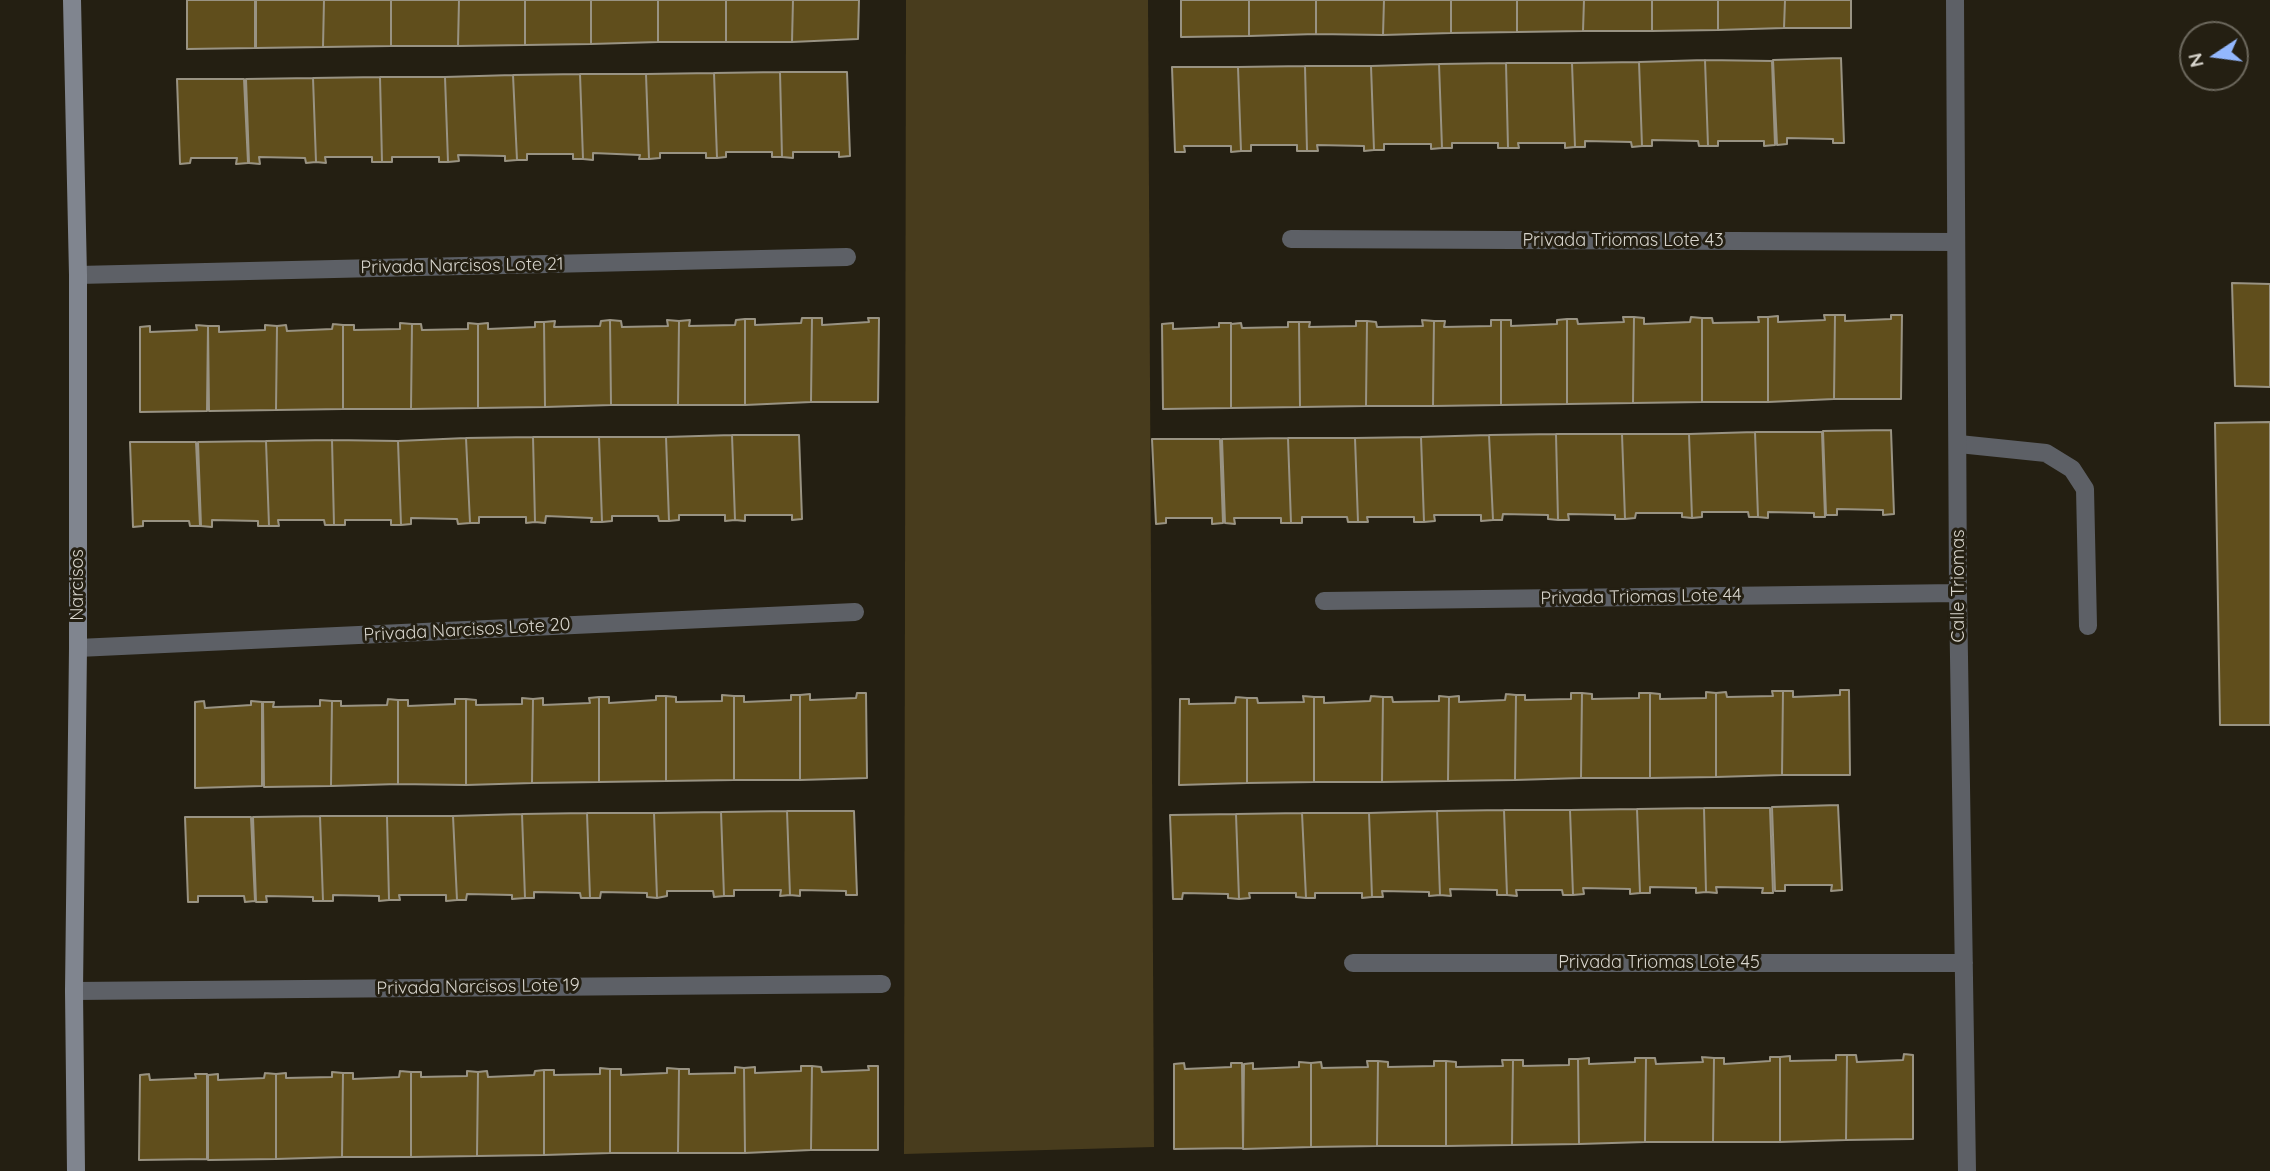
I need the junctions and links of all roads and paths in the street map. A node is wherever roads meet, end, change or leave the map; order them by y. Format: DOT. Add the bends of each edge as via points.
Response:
graph roads {
  1 [pos="72,0"];
  2 [pos="1955,0"];
  3 [pos="1291,239"];
  4 [pos="1955,242"];
  5 [pos="847,257"];
  6 [pos="78,275"];
  7 [pos="1959,444"];
  8 [pos="1958,593"];
  9 [pos="1324,601"];
  10 [pos="855,612"];
  11 [pos="2088,626"];
  12 [pos="78,648"];
  13 [pos="1353,963"];
  14 [pos="1964,963"];
  15 [pos="882,984"];
  16 [pos="74,991"];
  17 [pos="76,1171"];
  18 [pos="1967,1171"];
  1 -- 6 [label="street, Narcisos"];
  2 -- 4 [label="street, Calle Triomas"];
  3 -- 4 [label="street, Privada Triomas Lote 43"];
  4 -- 7 [label="street, Calle Triomas"];
  5 -- 6 [label="street, Privada Narcisos Lote 21"];
  6 -- 12 [label="street, Narcisos"];
  7 -- 8 [label="street, Calle Triomas"];
  7 -- 11 [label="street" via="2046,453 2072,468 2085,489"];
  8 -- 9 [label="street, Privada Triomas Lote 44"];
  8 -- 14 [label="street, Calle Triomas"];
  10 -- 12 [label="street, Privada Narcisos Lote 20"];
  12 -- 16 [label="street, Narcisos"];
  13 -- 14 [label="street, Privada Triomas Lote 45"];
  14 -- 18 [label="street, Calle Triomas"];
  15 -- 16 [label="street, Privada Narcisos Lote 19"];
  16 -- 17 [label="street, Narcisos"];
}
